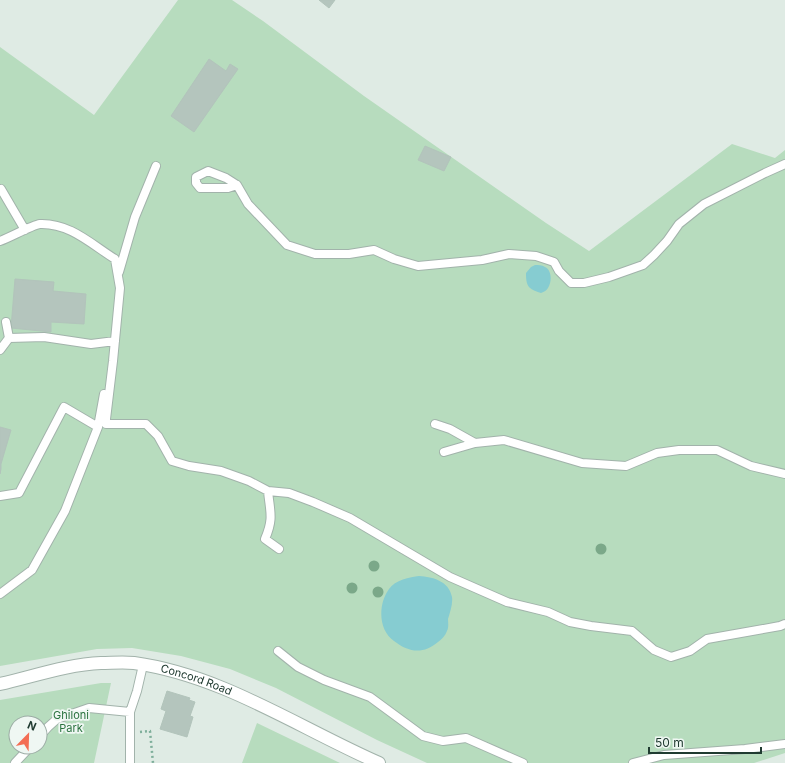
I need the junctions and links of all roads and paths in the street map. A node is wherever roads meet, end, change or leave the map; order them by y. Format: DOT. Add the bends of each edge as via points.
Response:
graph roads {
  1 [pos="785,164"];
  2 [pos="156,166"];
  3 [pos="237,185"];
  4 [pos="1,189"];
  5 [pos="25,230"];
  6 [pos="0,242"];
  7 [pos="118,277"];
  8 [pos="6,322"];
  9 [pos="9,338"];
  10 [pos="113,341"];
  11 [pos="0,350"];
  12 [pos="435,424"];
  13 [pos="98,427"];
  14 [pos="475,443"];
  15 [pos="444,452"];
  16 [pos="785,474"];
  17 [pos="268,491"];
  18 [pos="0,496"];
  19 [pos="279,549"];
  20 [pos="0,594"];
  21 [pos="785,624"];
  22 [pos="278,651"];
  23 [pos="143,665"];
  24 [pos="0,684"];
  25 [pos="130,712"];
  26 [pos="48,727"];
  27 [pos="138,728"];
  28 [pos="785,744"];
  29 [pos="22,755"];
  30 [pos="15,763"];
  31 [pos="130,763"];
  32 [pos="153,763"];
  33 [pos="379,763"];
  34 [pos="523,763"];
  35 [pos="633,763"];
  1 -- 3 [label="lane" via="704,204 679,224 643,265 584,283 571,283 554,262 536,256 509,254 482,260 418,266 374,250 349,254 314,254 287,245 248,204"];
  2 -- 7 [label="lane" via="135,217"];
  4 -- 5 [label="lane"];
  5 -- 6 [label="lane"];
  5 -- 7 [label="lane" via="39,224 64,227 84,236 115,259"];
  7 -- 10 [label="lane"];
  8 -- 9 [label="lane"];
  9 -- 10 [label="lane" via="44,337 91,344"];
  9 -- 11 [label="lane"];
  10 -- 13 [label="lane"];
  10 -- 17 [label="lane" via="106,424 146,424 158,436 172,461 221,471"];
  12 -- 14 [label="lane"];
  13 -- 18 [label="lane" via="64,406 19,493"];
  13 -- 20 [label="lane" via="65,511 32,570"];
  14 -- 15 [label="lane"];
  14 -- 16 [label="lane" via="504,440 582,463 626,466 657,453 716,450 751,466"];
  17 -- 19 [label="lane" via="272,514 266,539"];
  17 -- 21 [label="lane" via="289,493 350,518 450,578 507,602 548,612 570,622 632,631 654,650 671,657 690,652 707,639"];
  22 -- 34 [label="lane" via="298,667 324,680 370,697 423,736 443,741 466,738"];
  23 -- 24 [label="street, Concord Road" via="99,663"];
  23 -- 25 [label="lane"];
  23 -- 33 [label="street, Concord Road" via="165,669 228,691"];
  25 -- 26 [label="lane" via="89,708 57,719"];
  25 -- 31 [label="lane"];
  27 -- 32 [label="path" via="137,732 150,731"];
  28 -- 35 [label="lane" via="664,755"];
  29 -- 30 [label="lane"];
}
